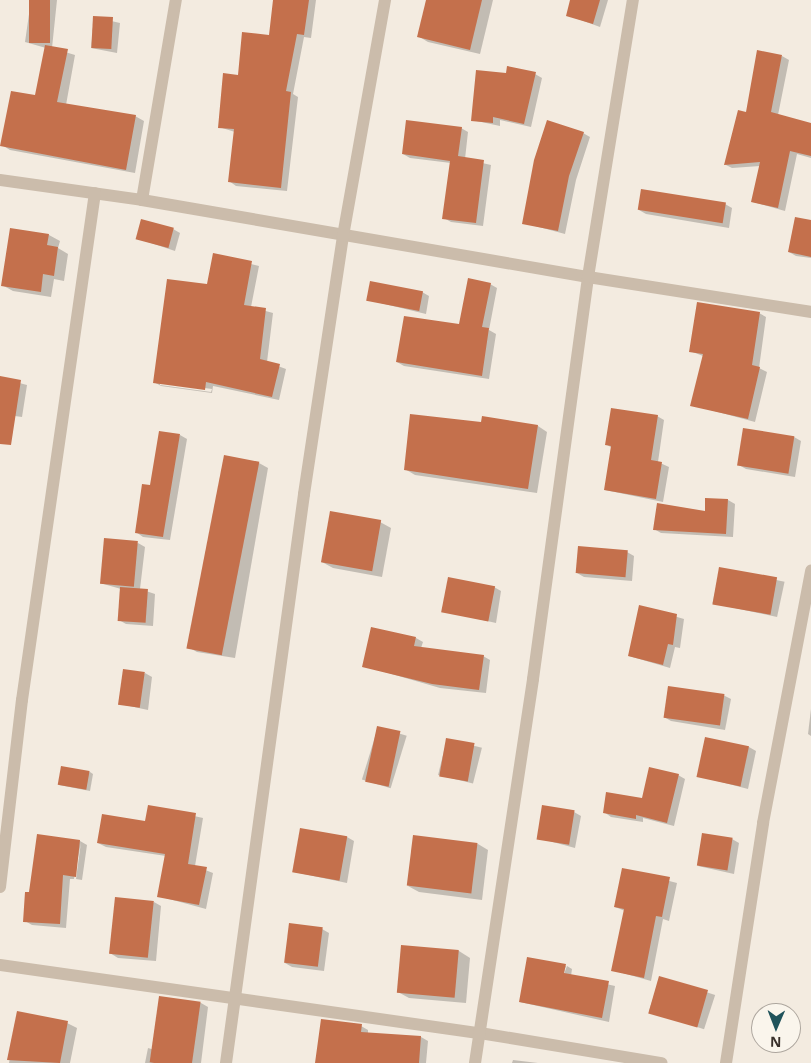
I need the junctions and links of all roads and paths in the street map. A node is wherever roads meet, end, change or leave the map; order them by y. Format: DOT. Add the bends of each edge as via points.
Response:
graph roads {
  1 [pos="176,0"];
  2 [pos="385,0"];
  3 [pos="634,0"];
  4 [pos="0,180"];
  5 [pos="95,193"];
  6 [pos="142,200"];
  7 [pos="343,236"];
  8 [pos="588,277"];
  9 [pos="811,312"];
  10 [pos="811,570"];
  11 [pos="0,888"];
  12 [pos="0,965"];
  13 [pos="235,998"];
  14 [pos="480,1032"];
  15 [pos="226,1063"];
  16 [pos="475,1063"];
  17 [pos="662,1063"];
  18 [pos="726,1063"];
  1 -- 6 [label="street"];
  2 -- 7 [label="street"];
  3 -- 8 [label="street"];
  4 -- 5 [label="street"];
  5 -- 6 [label="street"];
  5 -- 11 [label="street" via="22,700"];
  6 -- 7 [label="street"];
  7 -- 8 [label="street"];
  7 -- 13 [label="street"];
  8 -- 9 [label="street"];
  8 -- 14 [label="street" via="534,679"];
  10 -- 18 [label="street" via="763,823"];
  12 -- 13 [label="street"];
  13 -- 14 [label="street"];
  13 -- 15 [label="street"];
  14 -- 16 [label="street"];
  14 -- 17 [label="street"];
}
